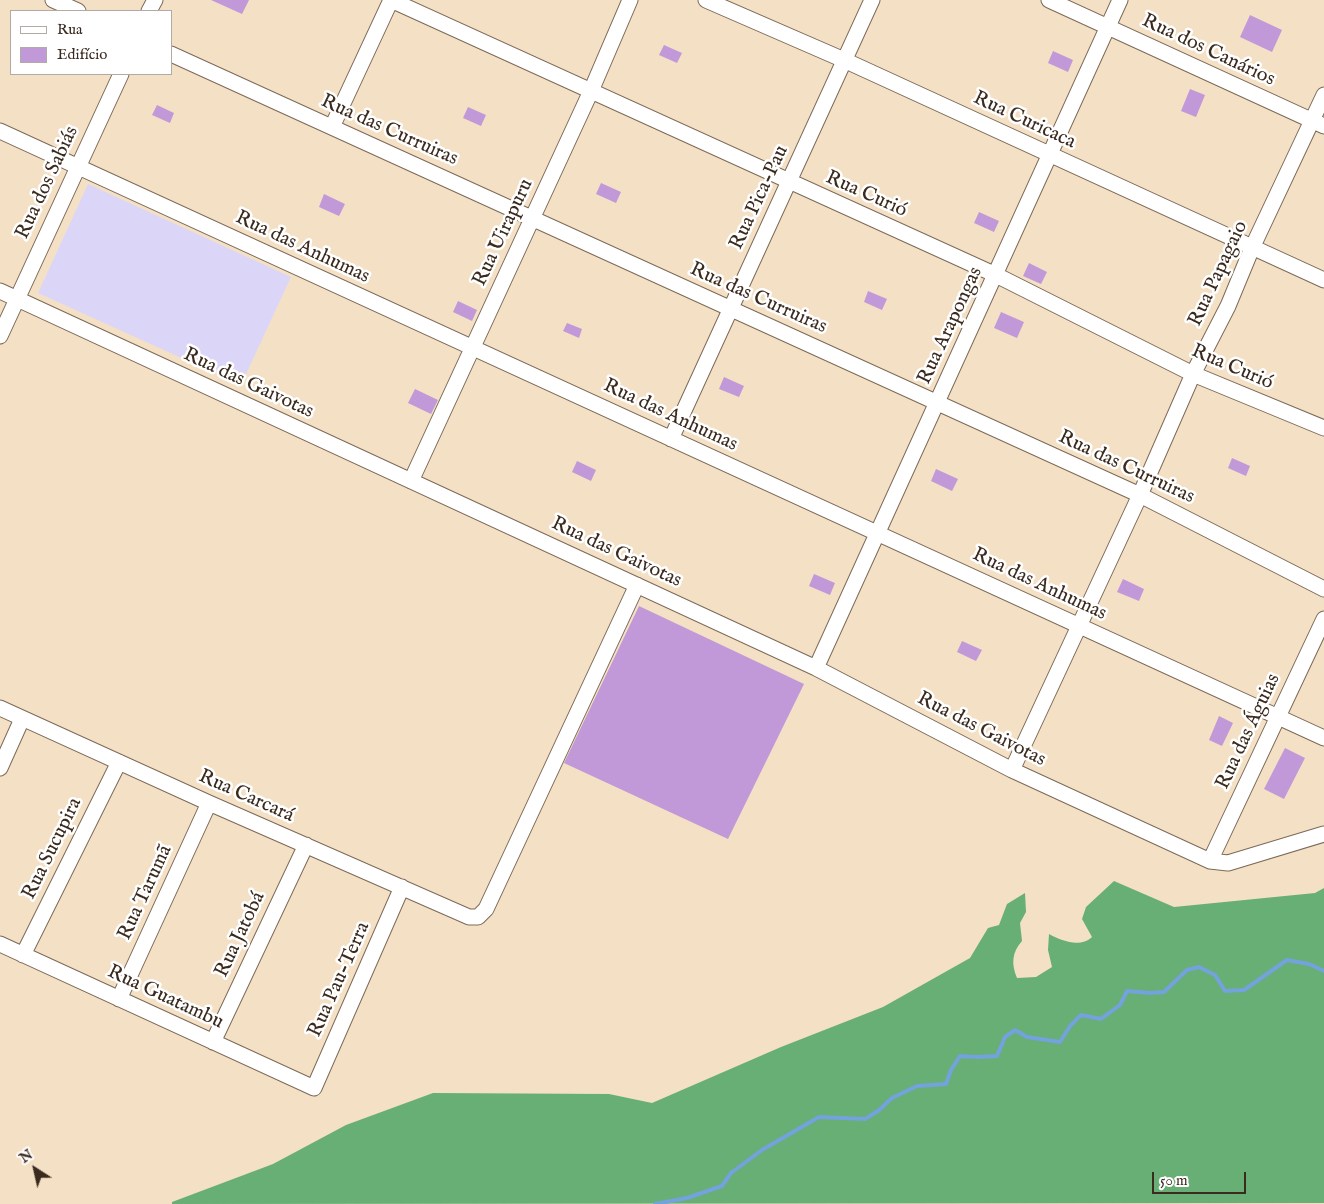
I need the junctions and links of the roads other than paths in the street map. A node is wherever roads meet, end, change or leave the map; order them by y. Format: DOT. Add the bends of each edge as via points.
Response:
graph roads {
  1 [pos="53,0"];
  2 [pos="391,0"];
  3 [pos="630,0"];
  4 [pos="706,0"];
  5 [pos="872,0"];
  6 [pos="1049,0"];
  7 [pos="1120,0"];
  8 [pos="76,10"];
  9 [pos="1108,27"];
  10 [pos="172,54"];
  11 [pos="844,60"];
  12 [pos="121,75"];
  13 [pos="591,91"];
  14 [pos="1324,95"];
  15 [pos="1318,123"];
  16 [pos="332,127"];
  17 [pos="0,132"];
  18 [pos="1050,155"];
  19 [pos="78,167"];
  20 [pos="789,181"];
  21 [pos="532,218"];
  22 [pos="1252,248"];
  23 [pos="996,275"];
  24 [pos="1324,280"];
  25 [pos="0,291"];
  26 [pos="17,299"];
  27 [pos="731,308"];
  28 [pos="0,336"];
  29 [pos="473,348"];
  30 [pos="1193,374"];
  31 [pos="938,402"];
  32 [pos="1324,428"];
  33 [pos="671,439"];
  34 [pos="411,481"];
  35 [pos="1140,495"];
  36 [pos="878,533"];
  37 [pos="637,585"];
  38 [pos="1324,589"];
  39 [pos="1324,619"];
  40 [pos="1079,626"];
  41 [pos="816,668"];
  42 [pos="0,708"];
  43 [pos="1278,717"];
  44 [pos="22,719"];
  45 [pos="1324,738"];
  46 [pos="119,762"];
  47 [pos="0,768"];
  48 [pos="1012,770"];
  49 [pos="209,803"];
  50 [pos="1324,834"];
  51 [pos="306,845"];
  52 [pos="1210,862"];
  53 [pos="402,887"];
  54 [pos="0,944"];
  55 [pos="23,955"];
  56 [pos="119,999"];
  57 [pos="213,1042"];
  58 [pos="314,1088"];
  1 -- 8 [label="street"];
  2 -- 13 [label="street, Rua Curió"];
  2 -- 16 [label="street"];
  3 -- 13 [label="street, Rua Uirapuru"];
  4 -- 11 [label="street, Rua Curicaca"];
  5 -- 11 [label="street, Rua Pica-Pau"];
  6 -- 9 [label="street, Rua dos Canários"];
  7 -- 9 [label="street, Rua Arapongas"];
  9 -- 15 [label="street, Rua dos Canários"];
  9 -- 18 [label="street, Rua Arapongas"];
  10 -- 16 [label="street, Rua das Curruiras"];
  11 -- 18 [label="street, Rua Curicaca"];
  11 -- 20 [label="street, Rua Pica-Pau"];
  12 -- 19 [label="street, Rua dos Sabiás"];
  13 -- 20 [label="street, Rua Curió"];
  13 -- 21 [label="street, Rua Uirapuru"];
  14 -- 15 [label="street, Rua Papagaio"];
  15 -- 22 [label="street, Rua Papagaio"];
  16 -- 21 [label="street, Rua das Curruiras"];
  17 -- 19 [label="street, Rua das Anhumas"];
  18 -- 22 [label="street, Rua Curicaca"];
  18 -- 23 [label="street, Rua Arapongas"];
  19 -- 26 [label="street, Rua dos Sabiás"];
  19 -- 29 [label="street, Rua das Anhumas"];
  20 -- 23 [label="street, Rua Curió"];
  20 -- 27 [label="street, Rua Pica-Pau"];
  21 -- 27 [label="street, Rua das Curruiras"];
  21 -- 29 [label="street, Rua Uirapuru"];
  22 -- 24 [label="street, Rua Curicaca"];
  22 -- 30 [label="street, Rua Papagaio" via="1228,306"];
  23 -- 30 [label="street, Rua Curió"];
  23 -- 31 [label="street, Rua Arapongas"];
  25 -- 26 [label="street, Rua das Gaivotas"];
  26 -- 28 [label="street, Rua dos Sabiás"];
  26 -- 34 [label="street, Rua das Gaivotas"];
  27 -- 31 [label="street, Rua das Curruiras"];
  27 -- 33 [label="street, Rua Pica-Pau"];
  29 -- 33 [label="street, Rua das Anhumas"];
  29 -- 34 [label="street, Rua Uirapuru"];
  30 -- 32 [label="street, Rua Curió"];
  30 -- 35 [label="street, Rua Papagaio"];
  31 -- 35 [label="street, Rua das Curruiras"];
  31 -- 36 [label="street, Rua Arapongas"];
  33 -- 36 [label="street, Rua das Anhumas"];
  34 -- 37 [label="street, Rua das Gaivotas"];
  35 -- 38 [label="street, Rua das Curruiras"];
  35 -- 40 [label="street, Rua Papagaio"];
  36 -- 40 [label="street, Rua das Anhumas"];
  36 -- 41 [label="street, Rua Arapongas"];
  37 -- 41 [label="street, Rua das Gaivotas"];
  37 -- 53 [label="street, Rua Carcará" via="486,909 478,917 470,917"];
  39 -- 43 [label="street, Rua das Águias"];
  40 -- 43 [label="street, Rua das Anhumas"];
  40 -- 48 [label="street, Rua Papagaio"];
  41 -- 48 [label="street, Rua das Gaivotas"];
  42 -- 44 [label="street, Rua Carcará"];
  43 -- 45 [label="street, Rua das Anhumas"];
  43 -- 52 [label="street, Rua das Águias"];
  44 -- 46 [label="street, Rua Carcará"];
  44 -- 47 [label="street"];
  46 -- 49 [label="street, Rua Carcará"];
  46 -- 55 [label="street, Rua Sucupira"];
  48 -- 52 [label="street, Rua das Gaivotas"];
  49 -- 51 [label="street, Rua Carcará"];
  49 -- 56 [label="street, Rua Tarumã"];
  50 -- 52 [label="street" via="1228,863"];
  51 -- 53 [label="street, Rua Carcará"];
  51 -- 57 [label="street, Rua Jatobá"];
  53 -- 58 [label="street, Rua Pau-Terra"];
  54 -- 55 [label="street, Rua Guatambu"];
  55 -- 56 [label="street, Rua Guatambu"];
  56 -- 57 [label="street, Rua Guatambu"];
  57 -- 58 [label="street, Rua Guatambu"];
}
